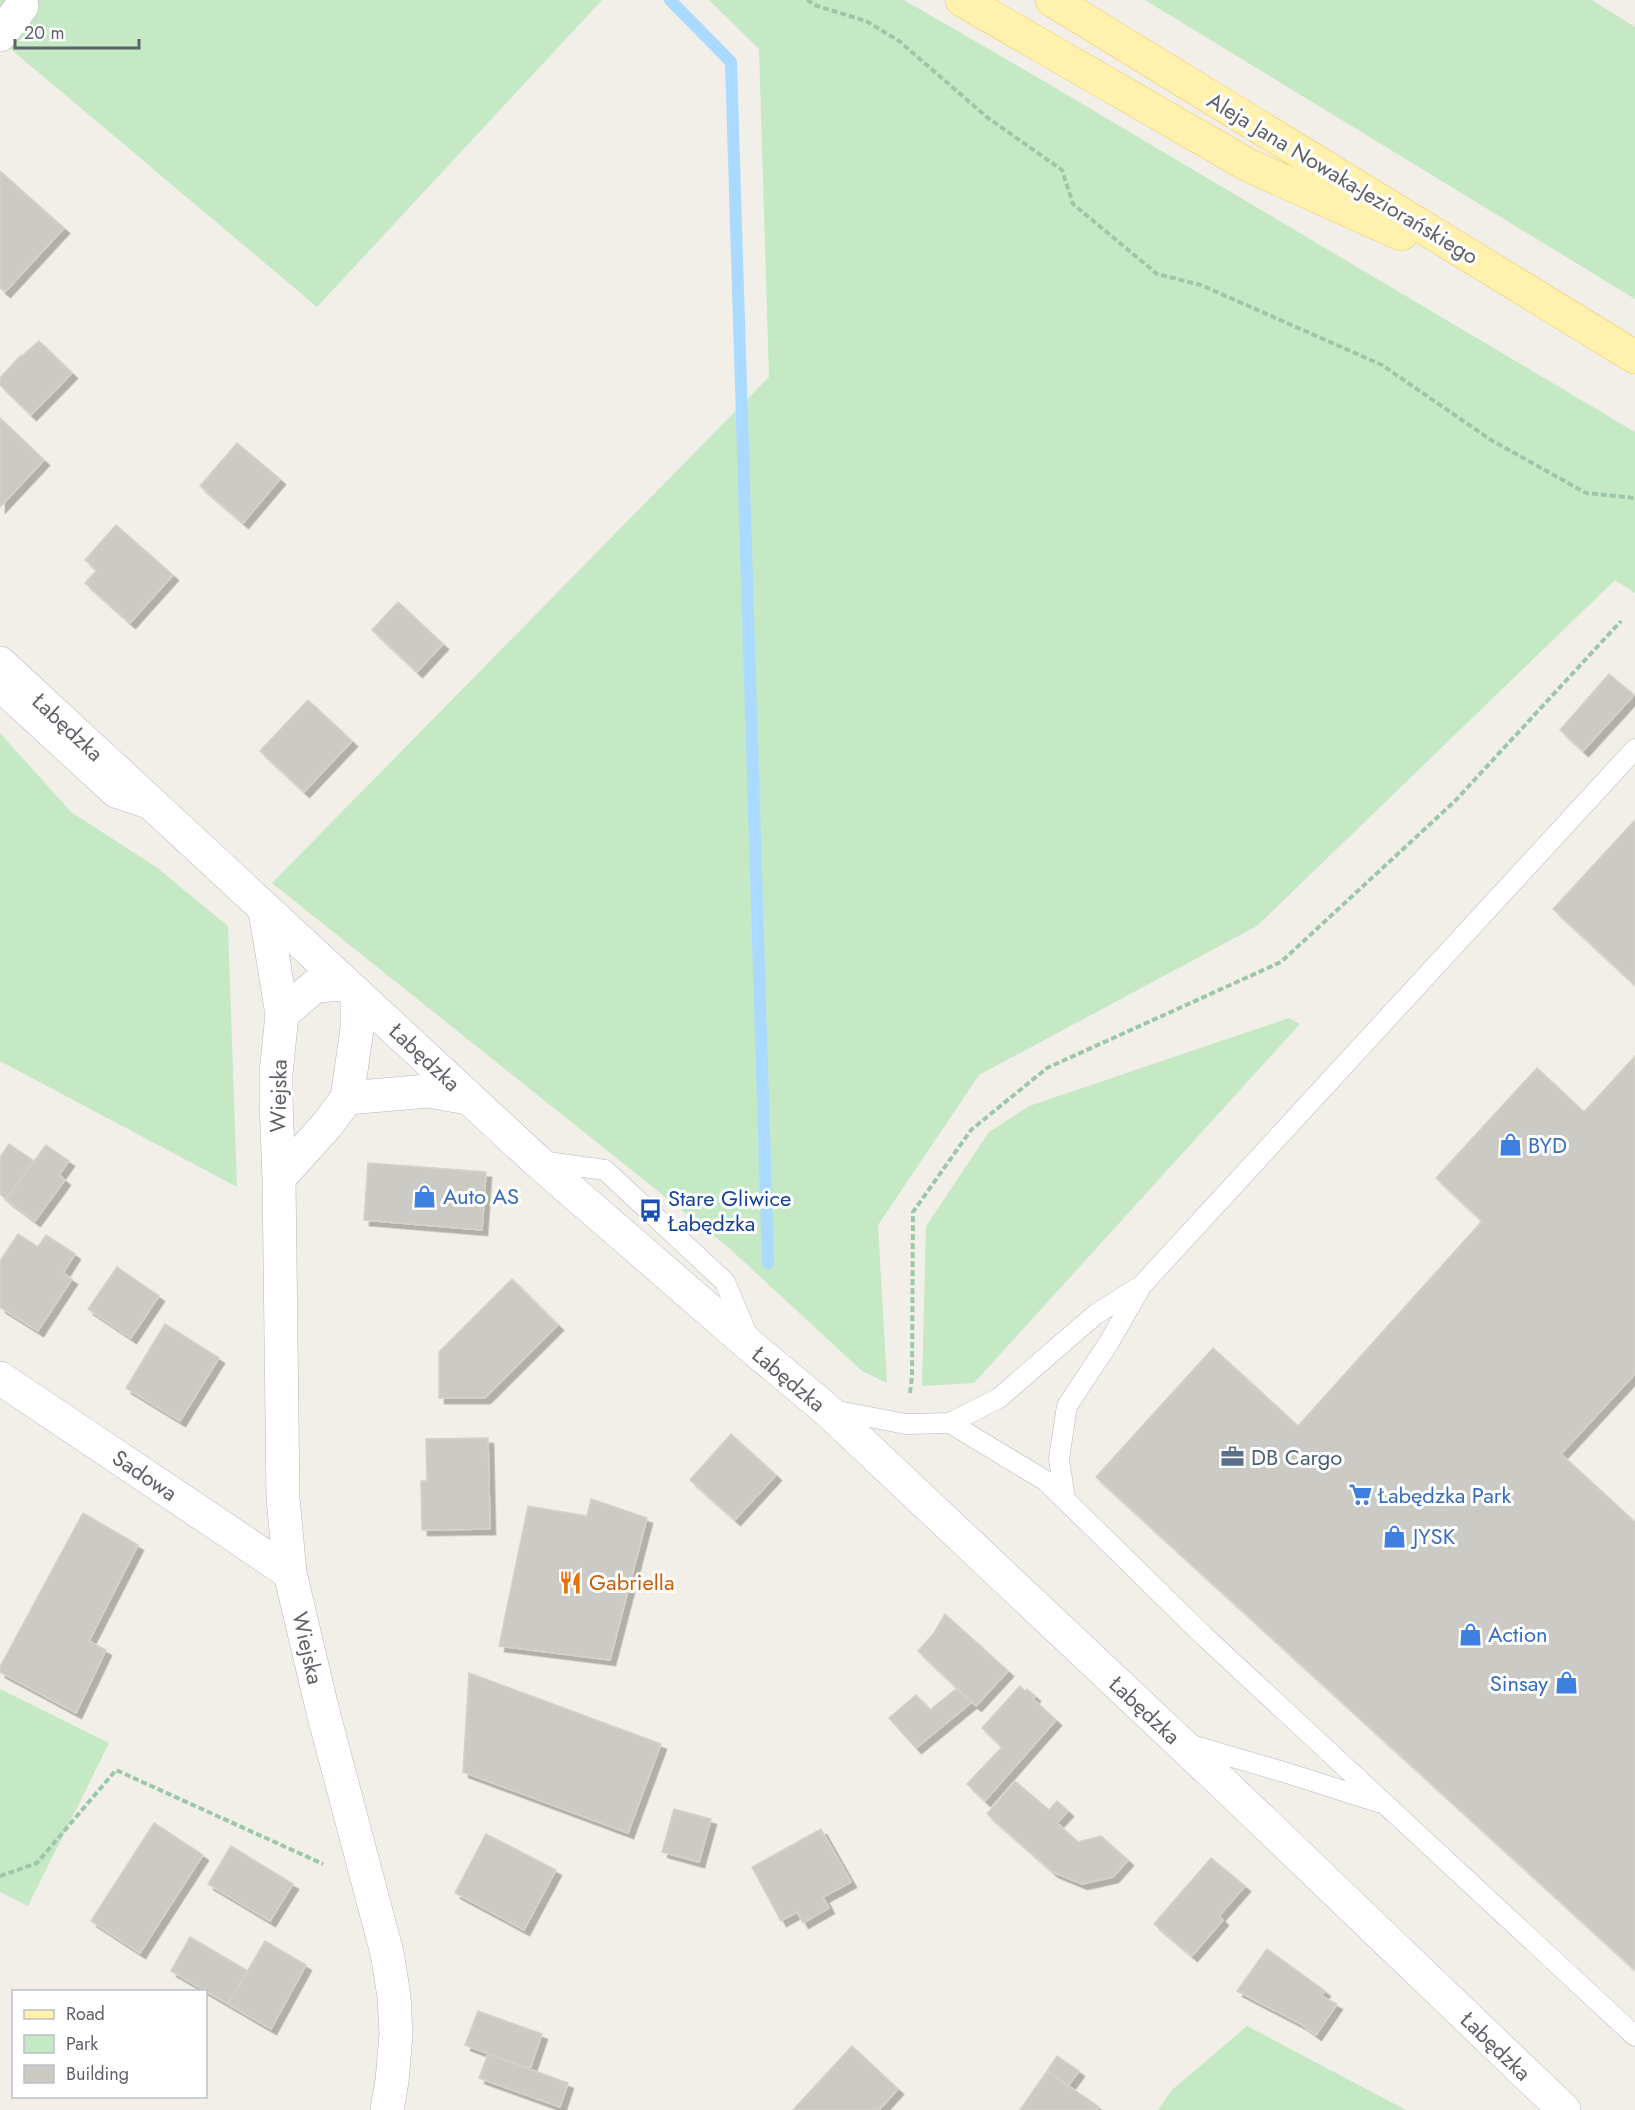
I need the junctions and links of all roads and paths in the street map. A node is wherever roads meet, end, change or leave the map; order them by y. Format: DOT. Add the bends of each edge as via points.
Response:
graph roads {
  1 [pos="807,0"];
  2 [pos="962,0"];
  3 [pos="1052,0"];
  4 [pos="22,6"];
  5 [pos="0,35"];
  6 [pos="1531,293"];
  7 [pos="1635,357"];
  8 [pos="1635,498"];
  9 [pos="1621,621"];
  10 [pos="0,663"];
  11 [pos="0,693"];
  12 [pos="1635,749"];
  13 [pos="161,813"];
  14 [pos="265,910"];
  15 [pos="352,989"];
  16 [pos="282,1014"];
  17 [pos="347,1098"];
  18 [pos="468,1098"];
  19 [pos="279,1178"];
  20 [pos="1142,1285"];
  21 [pos="0,1378"];
  22 [pos="826,1409"];
  23 [pos="950,1423"];
  24 [pos="906,1424"];
  25 [pos="1065,1499"];
  26 [pos="290,1573"];
  27 [pos="1177,1740"];
  28 [pos="1384,1804"];
  29 [pos="326,1866"];
  30 [pos="0,1876"];
  31 [pos="1635,2036"];
  32 [pos="387,2110"];
  33 [pos="1564,2110"];
  1 -- 8 [label="path" via="866,21 899,41 988,118 1062,170 1072,204 1157,274 1201,285 1382,365 1491,440 1586,493"];
  2 -- 6 [label="main road" via="1248,165"];
  3 -- 6 [label="main road, Aleja Jana Nowaka-Jeziorańskiego"];
  4 -- 5 [label="street"];
  6 -- 7 [label="main road, Aleja Jana Nowaka-Jeziorańskiego"];
  9 -- 24 [label="path" via="1455,801 1281,962 1047,1068 971,1130 913,1212 912,1376"];
  10 -- 13 [label="street, Łabędzka"];
  11 -- 13 [label="lane" via="113,797"];
  12 -- 20 [label="lane"];
  13 -- 14 [label="street, Łabędzka"];
  14 -- 15 [label="street, Łabędzka"];
  14 -- 16 [label="street, Wiejska"];
  15 -- 16 [label="street" via="315,986"];
  15 -- 17 [label="street, Wiejska" via="357,1029"];
  15 -- 18 [label="street, Łabędzka"];
  16 -- 19 [label="street, Wiejska" via="276,1073"];
  17 -- 18 [label="street" via="428,1091"];
  17 -- 19 [label="street, Wiejska"];
  18 -- 22 [label="street, Łabędzka"];
  19 -- 26 [label="street, Wiejska" via="283,1498"];
  20 -- 23 [label="lane" via="1096,1314 999,1398"];
  20 -- 25 [label="lane" via="1067,1406 1059,1459"];
  21 -- 26 [label="street, Sadowa"];
  22 -- 24 [label="lane"];
  22 -- 27 [label="street, Łabędzka"];
  23 -- 24 [label="lane"];
  23 -- 25 [label="lane" via="1046,1481"];
  25 -- 28 [label="lane"];
  26 -- 32 [label="street, Wiejska" via="387,1953 396,2034"];
  27 -- 28 [label="lane"];
  27 -- 33 [label="street, Łabędzka"];
  28 -- 31 [label="lane"];
  29 -- 30 [label="path" via="116,1770 37,1863"];
}
